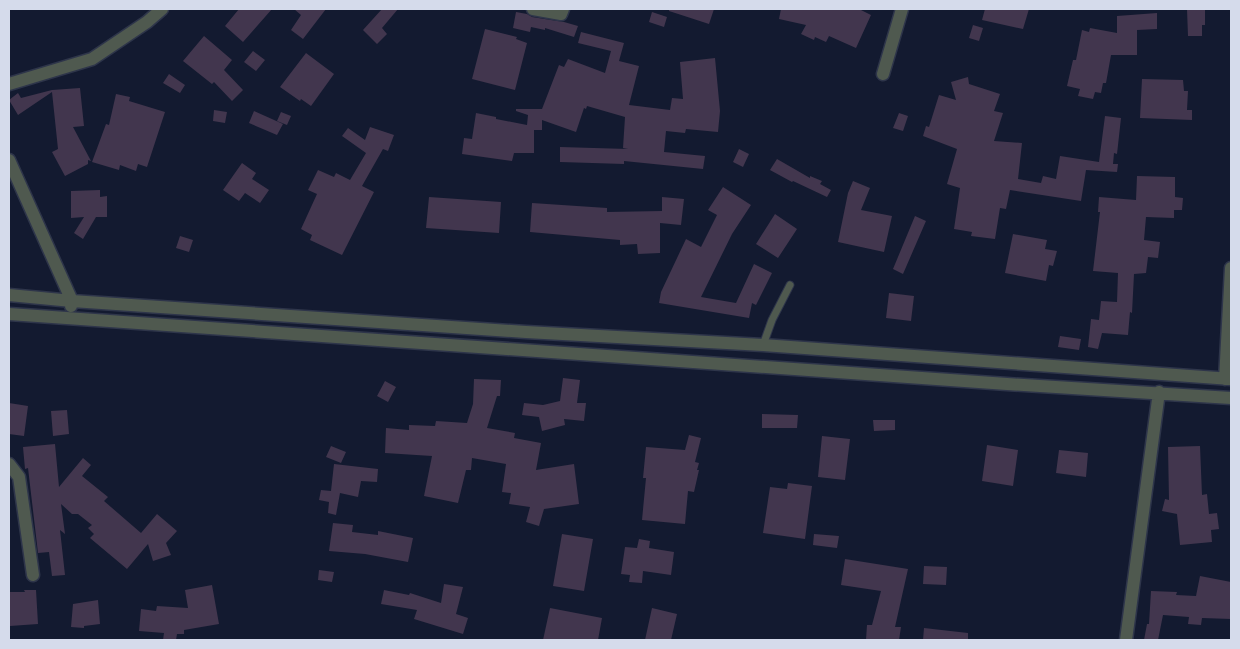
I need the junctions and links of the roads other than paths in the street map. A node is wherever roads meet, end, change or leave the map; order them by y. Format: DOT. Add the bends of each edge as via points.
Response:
graph roads {
  1 [pos="162,9"];
  2 [pos="533,9"];
  3 [pos="563,9"];
  4 [pos="902,9"];
  5 [pos="883,74"];
  6 [pos="9,84"];
  7 [pos="9,160"];
  8 [pos="1231,268"];
  9 [pos="790,285"];
  10 [pos="9,295"];
  11 [pos="72,301"];
  12 [pos="9,314"];
  13 [pos="70,319"];
  14 [pos="763,345"];
  15 [pos="958,360"];
  16 [pos="1228,379"];
  17 [pos="955,380"];
  18 [pos="1159,392"];
  19 [pos="1231,398"];
  20 [pos="9,464"];
  21 [pos="34,575"];
  22 [pos="1126,640"];
  1 -- 6 [label="street" via="92,59"];
  2 -- 3 [label="street" via="562,14"];
  4 -- 5 [label="street"];
  7 -- 11 [label="street"];
  8 -- 16 [label="street"];
  9 -- 14 [label="lane"];
  10 -- 11 [label="street"];
  11 -- 13 [label="street"];
  11 -- 14 [label="street"];
  12 -- 13 [label="street"];
  13 -- 17 [label="street"];
  14 -- 15 [label="street"];
  15 -- 16 [label="street"];
  15 -- 17 [label="street"];
  17 -- 18 [label="street"];
  18 -- 19 [label="street"];
  18 -- 22 [label="street"];
  20 -- 21 [label="street" via="19,477"];
}
